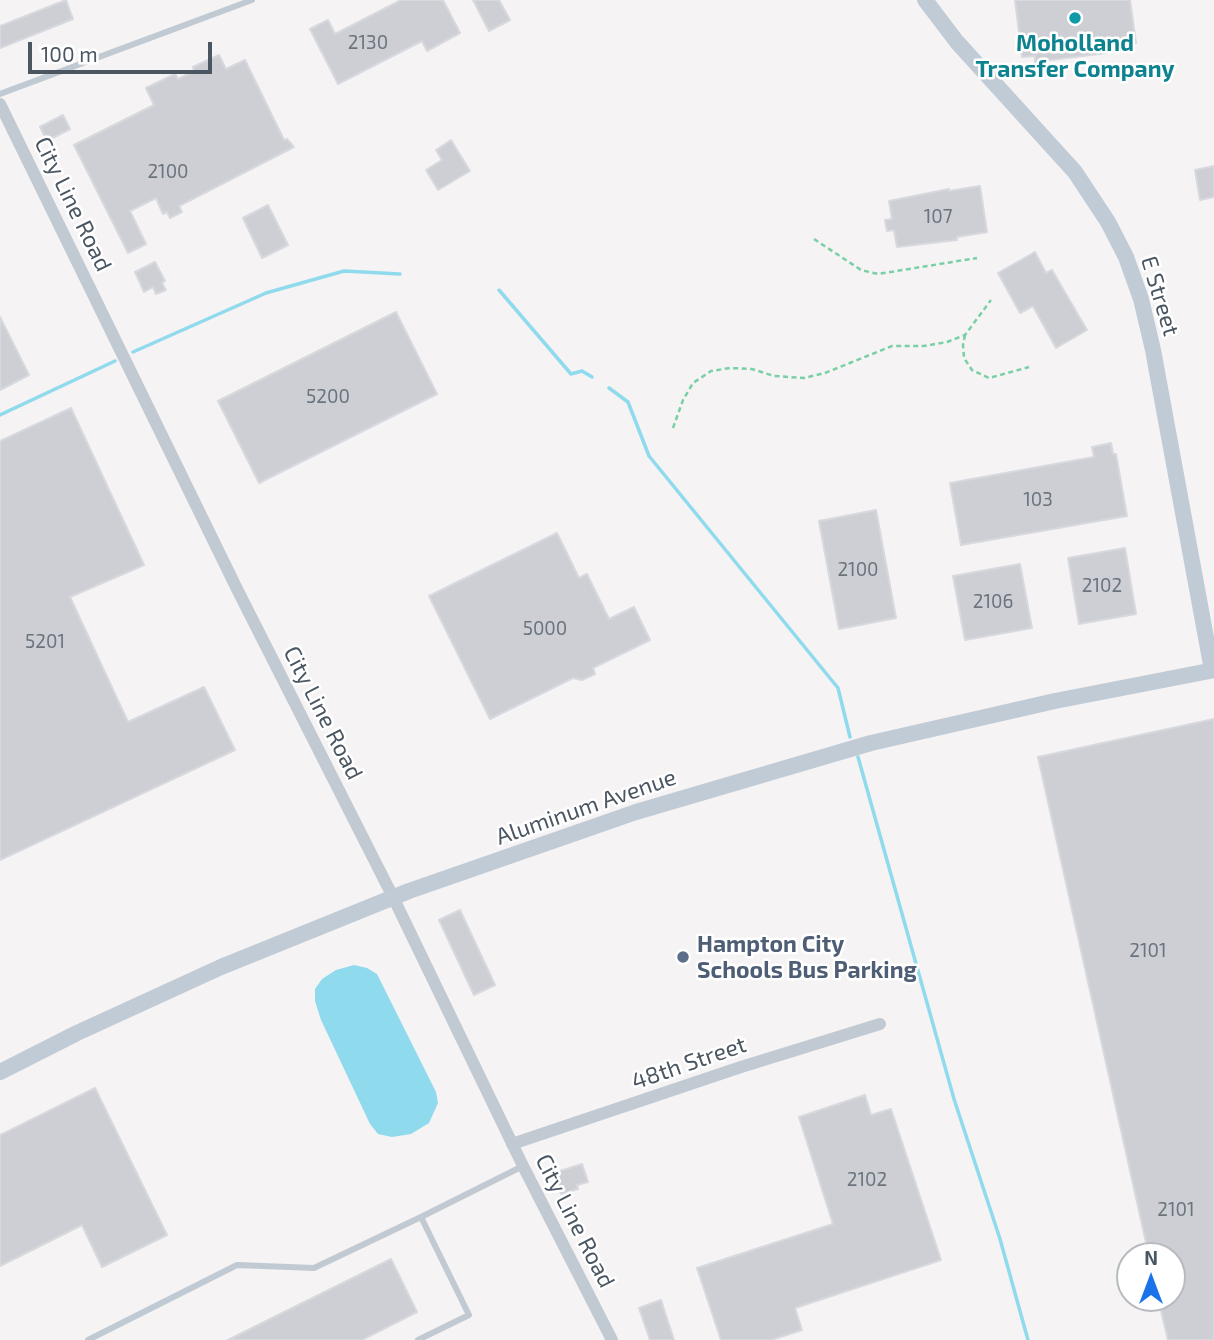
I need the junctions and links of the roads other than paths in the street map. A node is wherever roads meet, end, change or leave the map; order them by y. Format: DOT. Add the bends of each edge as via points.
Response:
graph roads {
  1 [pos="252,0"];
  2 [pos="925,0"];
  3 [pos="0,94"];
  4 [pos="0,104"];
  5 [pos="1213,670"];
  6 [pos="393,897"];
  7 [pos="880,1024"];
  8 [pos="0,1072"];
  9 [pos="512,1144"];
  10 [pos="523,1166"];
  11 [pos="421,1217"];
  12 [pos="88,1340"];
  13 [pos="418,1340"];
  14 [pos="612,1340"];
  1 -- 3 [label="lane"];
  2 -- 5 [label="street, E Street" via="1075,172 1126,257 1153,349"];
  4 -- 6 [label="street, City Line Road"];
  5 -- 6 [label="street, Aluminum Avenue" via="871,743 636,812"];
  6 -- 8 [label="street, Aluminum Avenue" via="221,967"];
  6 -- 9 [label="street, City Line Road"];
  7 -- 9 [label="street, 48th Street"];
  9 -- 10 [label="street, City Line Road"];
  10 -- 11 [label="lane"];
  10 -- 14 [label="street, City Line Road"];
  11 -- 12 [label="lane" via="314,1268 237,1265"];
  11 -- 13 [label="lane" via="469,1315"];
}
